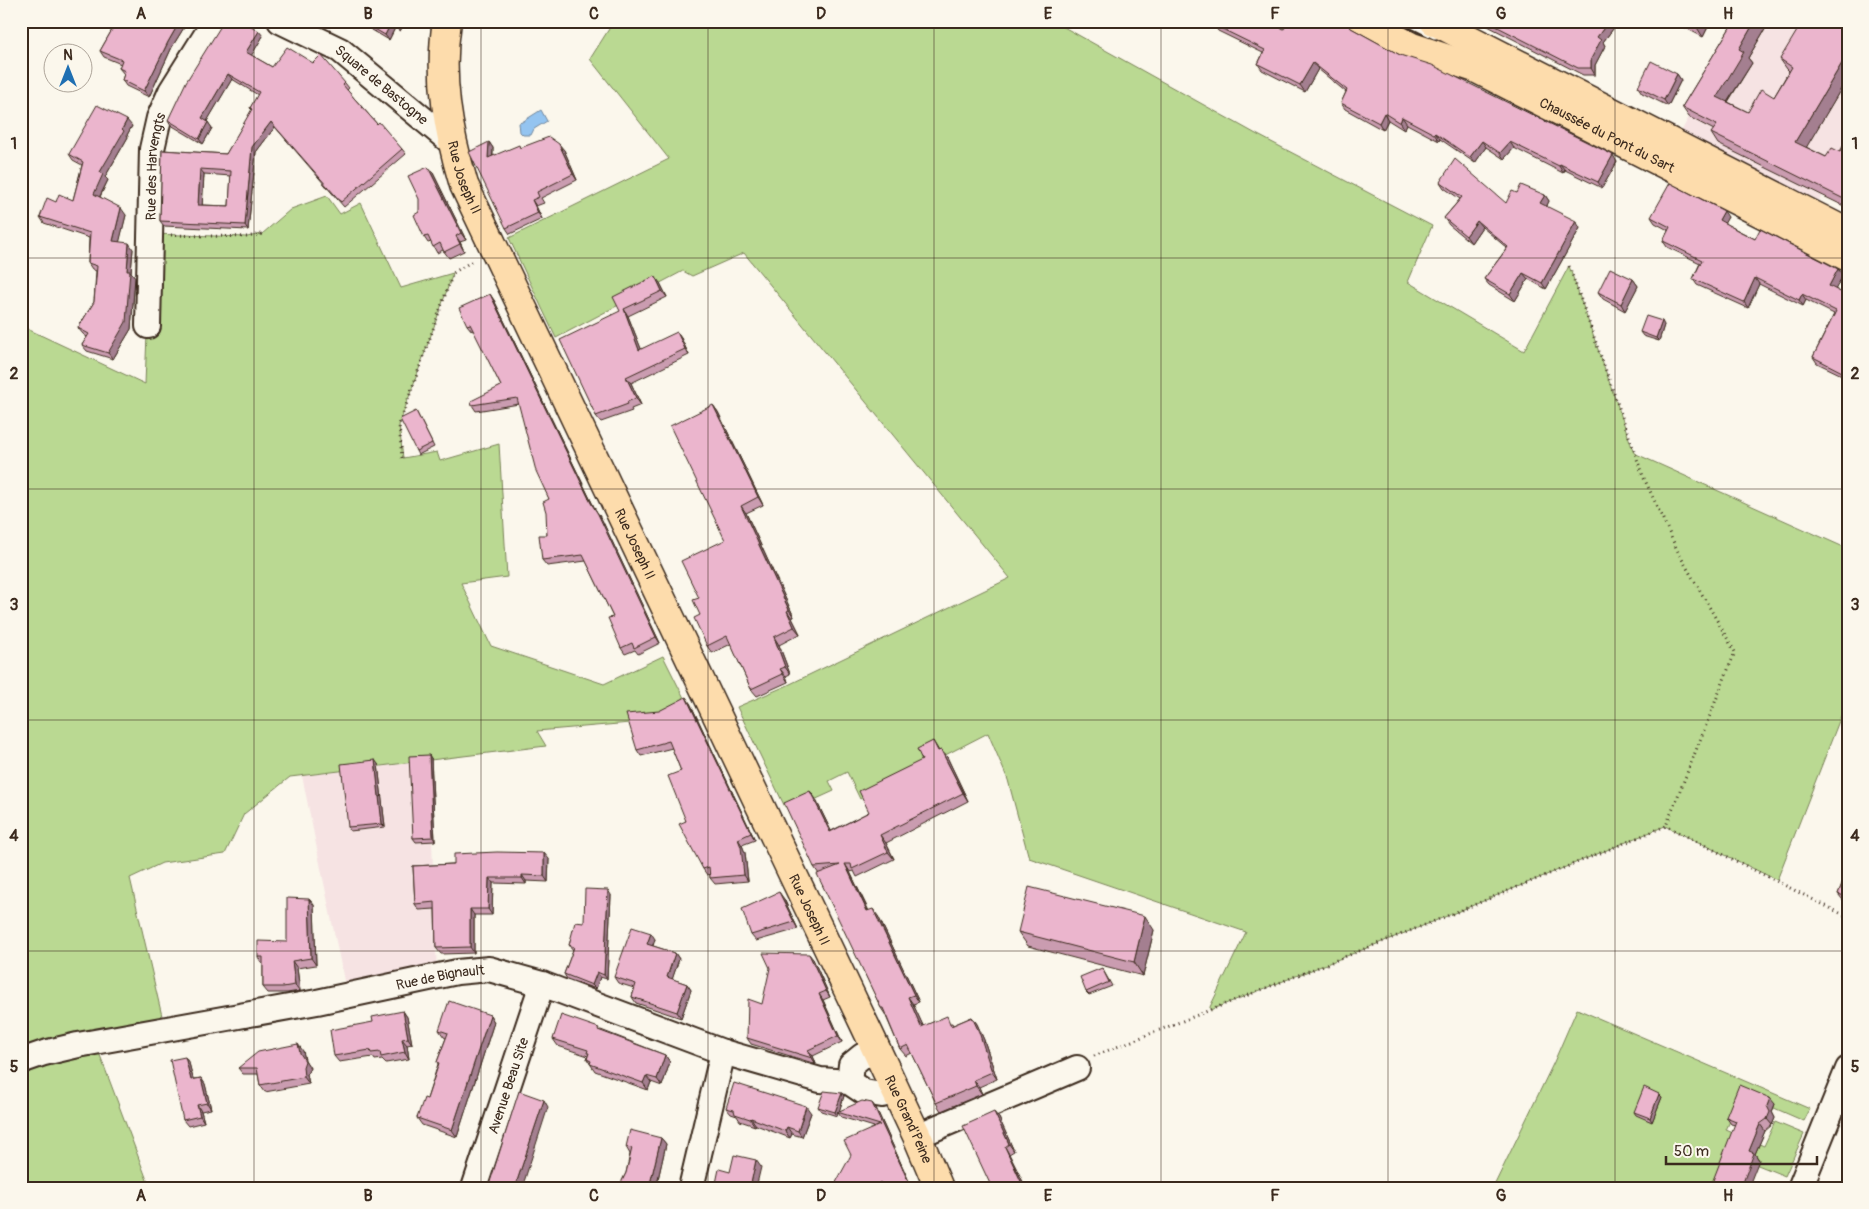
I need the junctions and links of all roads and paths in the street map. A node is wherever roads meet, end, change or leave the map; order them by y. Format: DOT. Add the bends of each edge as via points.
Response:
graph roads {
  1 [pos="215,21"];
  2 [pos="280,21"];
  3 [pos="447,21"];
  4 [pos="1362,21"];
  5 [pos="1412,21"];
  6 [pos="1444,33"];
  7 [pos="452,143"];
  8 [pos="1848,233"];
  9 [pos="151,234"];
  10 [pos="262,234"];
  11 [pos="1848,245"];
  12 [pos="495,249"];
  13 [pos="1848,257"];
  14 [pos="1569,266"];
  15 [pos="148,326"];
  16 [pos="402,458"];
  17 [pos="1666,826"];
  18 [pos="1848,916"];
  19 [pos="542,984"];
  20 [pos="723,1052"];
  21 [pos="878,1052"];
  22 [pos="21,1061"];
  23 [pos="1077,1068"];
  24 [pos="1848,1069"];
  25 [pos="849,1082"];
  26 [pos="896,1091"];
  27 [pos="917,1136"];
  28 [pos="474,1188"];
  29 [pos="691,1188"];
  30 [pos="939,1188"];
  31 [pos="1800,1188"];
  1 -- 9 [label="street, Rue des Harvengts" via="171,91 159,118 152,149"];
  2 -- 7 [label="street, Square de Bastogne" via="340,50"];
  3 -- 7 [label="main road, Rue Joseph II" via="443,56"];
  4 -- 6 [label="main road, Chaussée du Pont du Sart" via="1412,47"];
  5 -- 6 [label="lane"];
  6 -- 8 [label="main road, Chaussée du Pont du Sart"];
  6 -- 11 [label="lane"];
  6 -- 13 [label="main road, Chaussée du Pont du Sart" via="1475,68"];
  7 -- 12 [label="main road, Rue Joseph II" via="464,185"];
  9 -- 10 [label="path" via="247,238"];
  9 -- 15 [label="street, Rue des Harvengts"];
  12 -- 16 [label="path" via="463,265 453,274 399,425"];
  12 -- 21 [label="main road, Rue Joseph II"];
  14 -- 17 [label="path" via="1643,476 1680,554 1734,652"];
  17 -- 18 [label="path"];
  17 -- 23 [label="path" via="1081,1062"];
  19 -- 20 [label="street, Rue de Bignault"];
  19 -- 22 [label="street, Rue de Bignault" via="489,969 457,972 317,1002 70,1047"];
  19 -- 28 [label="street, Avenue Beau Site"];
  20 -- 25 [label="street, Rue de Bignault" via="820,1080"];
  20 -- 29 [label="street"];
  21 -- 25 [label="street" via="862,1056 851,1065"];
  21 -- 26 [label="main road, Rue Grand'Peine"];
  23 -- 27 [label="street"];
  24 -- 31 [label="street"];
  25 -- 26 [label="street, Rue de Bignault" via="864,1092 882,1095"];
  26 -- 27 [label="main road, Rue Grand'Peine"];
  27 -- 30 [label="main road, Rue Grand'Peine"];
}
